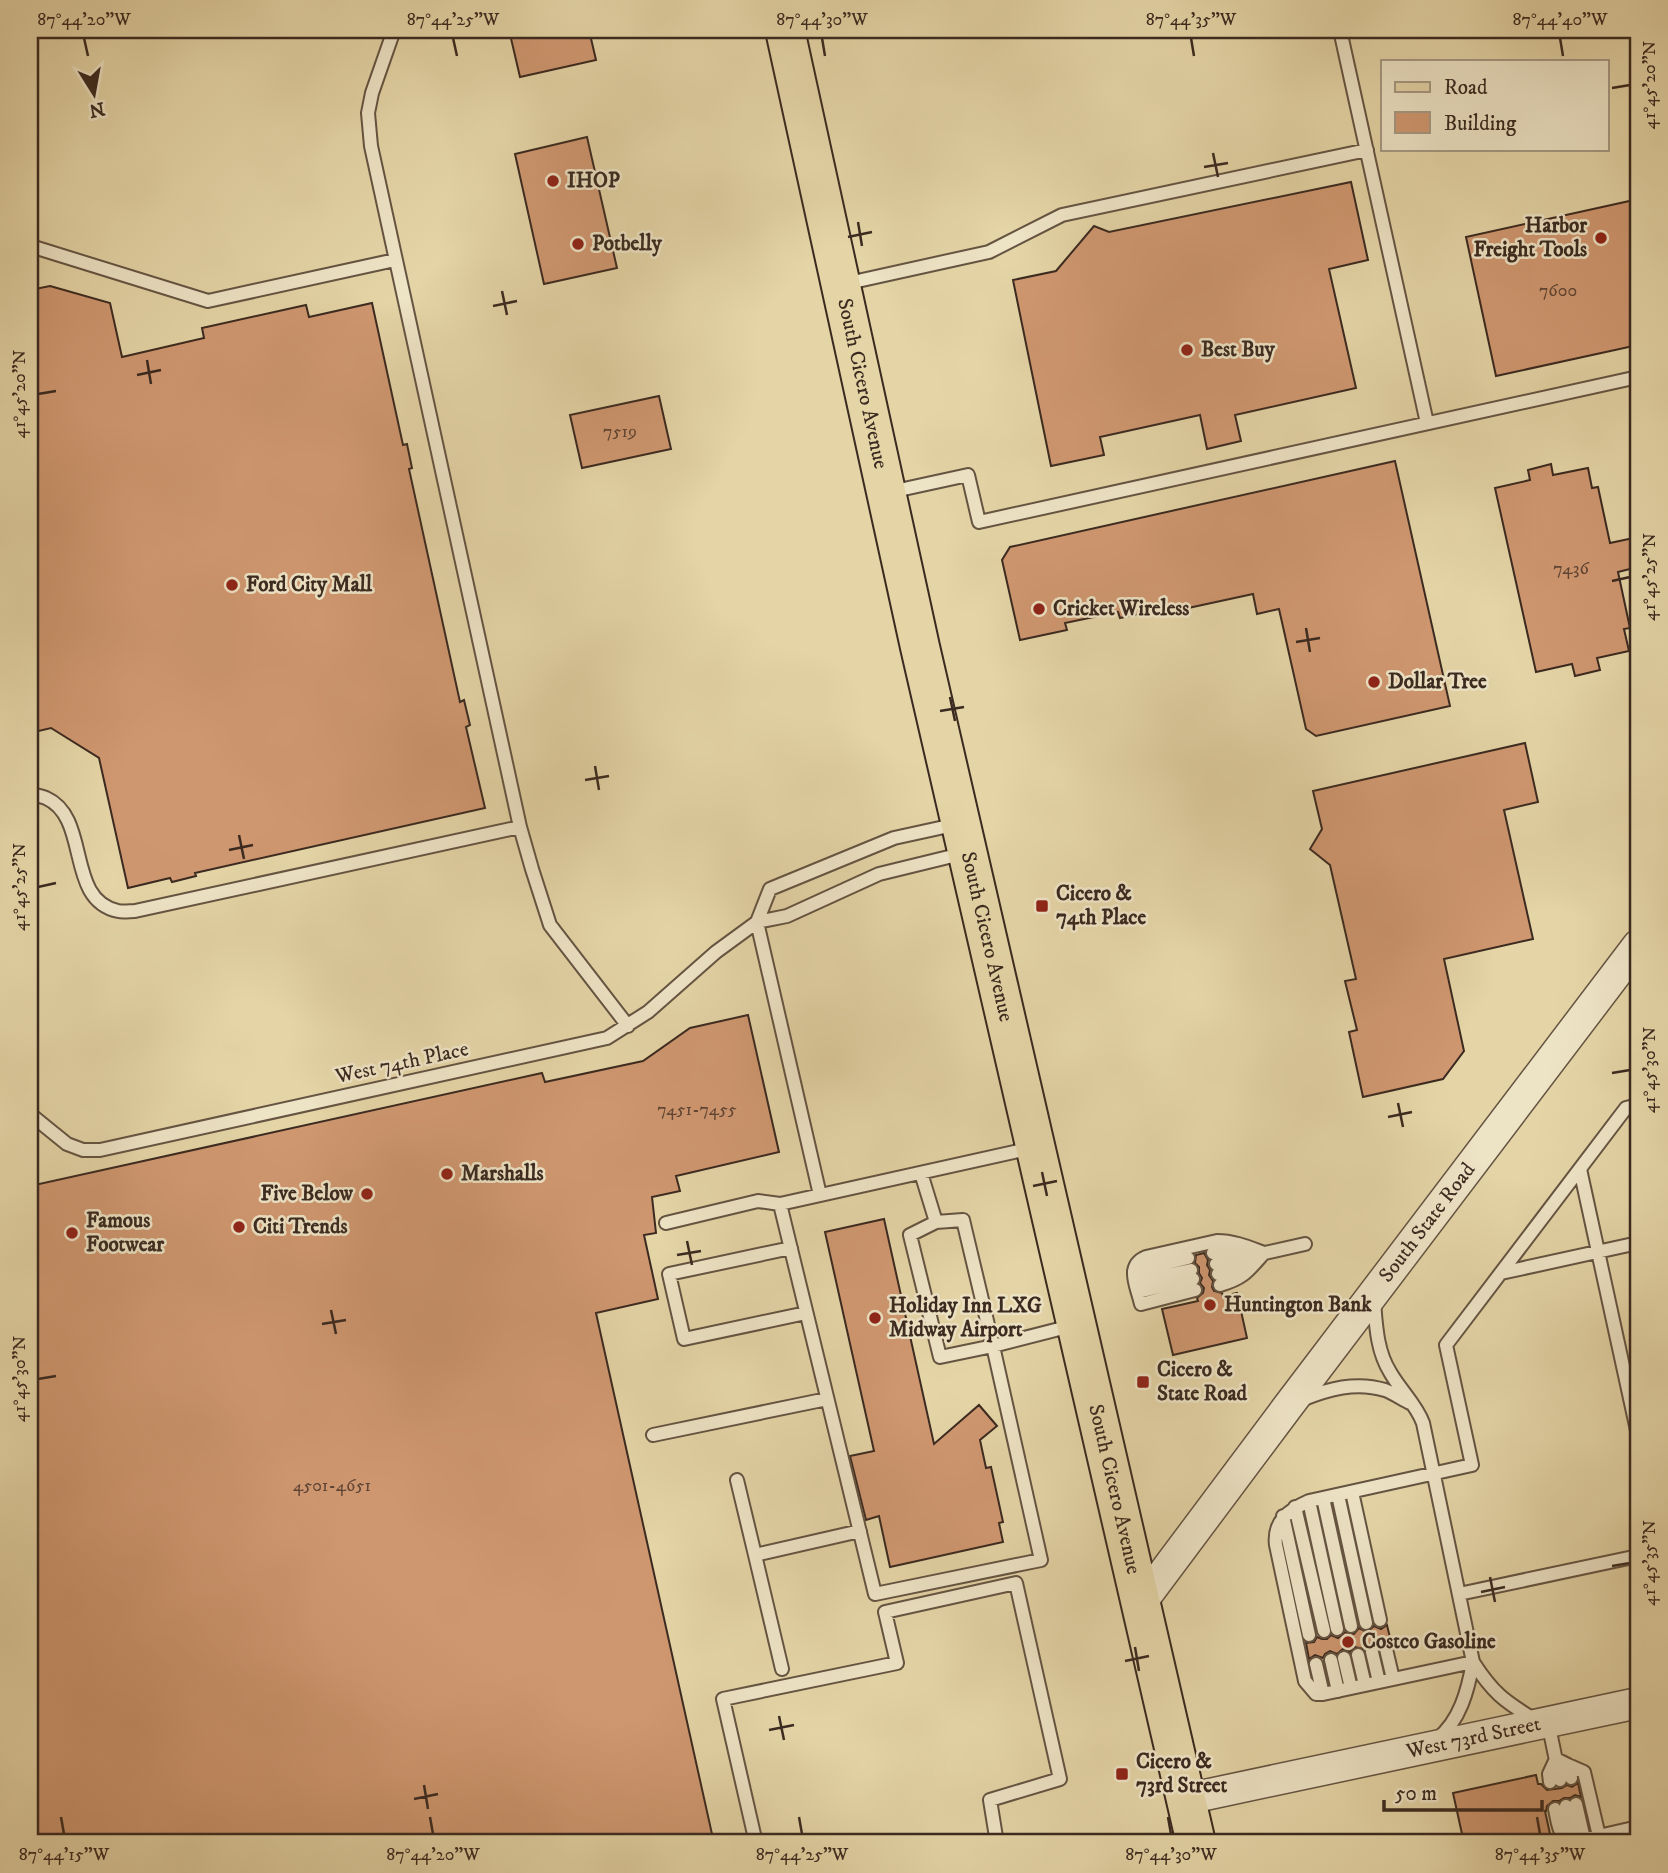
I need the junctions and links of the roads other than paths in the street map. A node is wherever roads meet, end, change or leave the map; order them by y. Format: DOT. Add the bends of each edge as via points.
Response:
graph roads {
  1 [pos="394,30"];
  2 [pos="785,30"];
  3 [pos="1340,30"];
  4 [pos="1367,150"];
  5 [pos="30,249"];
  6 [pos="395,260"];
  7 [pos="841,285"];
  8 [pos="1638,377"];
  9 [pos="1427,423"];
  10 [pos="886,492"];
  11 [pos="30,794"];
  12 [pos="520,827"];
  13 [pos="964,838"];
  14 [pos="757,922"];
  15 [pos="1638,945"];
  16 [pos="628,1026"];
  17 [pos="1638,1105"];
  18 [pos="30,1114"];
  19 [pos="1035,1147"];
  20 [pos="1580,1169"];
  21 [pos="922,1172"];
  22 [pos="820,1195"];
  23 [pos="780,1204"];
  24 [pos="936,1222"];
  25 [pos="666,1223"];
  26 [pos="1638,1243"];
  27 [pos="1306,1244"];
  28 [pos="1246,1246"];
  29 [pos="791,1248"];
  30 [pos="1598,1252"];
  31 [pos="1264,1253"];
  32 [pos="1217,1269"];
  33 [pos="1501,1273"];
  34 [pos="1137,1287"];
  35 [pos="1373,1294"];
  36 [pos="807,1313"];
  37 [pos="1077,1325"];
  38 [pos="993,1346"];
  39 [pos="827,1399"];
  40 [pos="1289,1405"];
  41 [pos="1414,1405"];
  42 [pos="653,1435"];
  43 [pos="1638,1435"];
  44 [pos="1433,1473"];
  45 [pos="737,1480"];
  46 [pos="1352,1492"];
  47 [pos="1338,1495"];
  48 [pos="1323,1498"];
  49 [pos="1309,1501"];
  50 [pos="1295,1507"];
  51 [pos="1283,1516"];
  52 [pos="860,1531"];
  53 [pos="755,1555"];
  54 [pos="1638,1556"];
  55 [pos="1459,1594"];
  56 [pos="1141,1603"];
  57 [pos="1380,1620"];
  58 [pos="1366,1623"];
  59 [pos="1352,1626"];
  60 [pos="1309,1635"];
  61 [pos="1386,1649"];
  62 [pos="1373,1652"];
  63 [pos="1358,1655"];
  64 [pos="1337,1659"];
  65 [pos="1473,1662"];
  66 [pos="1316,1664"];
  67 [pos="782,1669"];
  68 [pos="1393,1679"];
  69 [pos="1379,1682"];
  70 [pos="1365,1685"];
  71 [pos="1344,1690"];
  72 [pos="1323,1695"];
  73 [pos="1638,1703"];
  74 [pos="1544,1723"];
  75 [pos="1424,1749"];
  76 [pos="1186,1799"];
  77 [pos="1638,1828"];
  78 [pos="1599,1836"];
  79 [pos="1579,1840"];
  80 [pos="756,1843"];
  81 [pos="998,1843"];
  82 [pos="1196,1843"];
  1 -- 6 [label="lane" via="368,113"];
  2 -- 7 [label="main road, South Cicero Avenue"];
  3 -- 4 [label="lane"];
  4 -- 7 [label="lane" via="1062,215 989,252"];
  4 -- 9 [label="lane"];
  5 -- 6 [label="lane" via="208,301"];
  6 -- 12 [label="lane"];
  7 -- 10 [label="main road, South Cicero Avenue"];
  8 -- 9 [label="lane"];
  9 -- 10 [label="lane" via="979,522 968,475"];
  10 -- 13 [label="main road, South Cicero Avenue"];
  11 -- 12 [label="lane" via="47,798 61,809 71,823 90,891 118,911"];
  12 -- 16 [label="lane" via="550,925"];
  13 -- 14 [label="lane, West 74th Place" via="787,916"];
  13 -- 14 [label="lane" via="894,838 770,889"];
  13 -- 19 [label="main road, South Cicero Avenue"];
  14 -- 16 [label="lane, West 74th Place"];
  14 -- 22 [label="lane"];
  15 -- 35 [label="street, South State Road"];
  16 -- 18 [label="lane, West 74th Place" via="607,1038 100,1150 67,1144"];
  17 -- 20 [label="lane" via="1626,1108"];
  19 -- 21 [label="lane"];
  19 -- 37 [label="main road, South Cicero Avenue"];
  20 -- 30 [label="lane"];
  20 -- 33 [label="lane"];
  21 -- 22 [label="lane"];
  21 -- 24 [label="lane"];
  22 -- 23 [label="lane"];
  23 -- 25 [label="lane" via="758,1201"];
  23 -- 29 [label="lane"];
  24 -- 38 [label="lane" via="963,1220"];
  24 -- 38 [label="lane" via="910,1235 940,1357"];
  26 -- 30 [label="lane"];
  27 -- 31 [label="lane"];
  28 -- 31 [label="lane"];
  28 -- 32 [label="lane"];
  28 -- 34 [label="lane" via="1217,1241 1146,1256 1135,1265"];
  29 -- 36 [label="lane"];
  29 -- 36 [label="lane" via="669,1274 684,1339"];
  30 -- 33 [label="lane"];
  30 -- 43 [label="lane"];
  31 -- 32 [label="lane"];
  31 -- 32 [label="lane" via="1237,1280"];
  33 -- 44 [label="lane" via="1446,1345 1472,1465"];
  34 -- 34 [label="lane" via="1192,1274"];
  35 -- 40 [label="street, South State Road"];
  35 -- 41 [label="lane" via="1384,1360"];
  36 -- 39 [label="lane"];
  37 -- 38 [label="lane"];
  37 -- 56 [label="main road, South Cicero Avenue"];
  38 -- 52 [label="lane" via="1041,1560 875,1594"];
  39 -- 42 [label="lane"];
  39 -- 52 [label="lane"];
  40 -- 41 [label="lane" via="1342,1387 1364,1386 1386,1390"];
  40 -- 56 [label="street, South State Road"];
  41 -- 44 [label="lane" via="1423,1423"];
  44 -- 46 [label="lane"];
  44 -- 55 [label="lane"];
  45 -- 53 [label="lane"];
  46 -- 47 [label="lane"];
  46 -- 57 [label="lane"];
  47 -- 48 [label="lane"];
  47 -- 58 [label="lane"];
  48 -- 49 [label="lane"];
  48 -- 59 [label="lane"];
  49 -- 50 [label="lane"];
  49 -- 50 [label="lane" via="1331,1630"];
  50 -- 51 [label="lane"];
  51 -- 60 [label="lane"];
  51 -- 72 [label="lane" via="1276,1545 1305,1681 1316,1694"];
  52 -- 53 [label="lane"];
  53 -- 67 [label="lane"];
  54 -- 55 [label="lane"];
  55 -- 65 [label="lane"];
  56 -- 76 [label="main road, South Cicero Avenue"];
  61 -- 68 [label="lane"];
  62 -- 69 [label="lane"];
  63 -- 70 [label="lane"];
  64 -- 71 [label="lane"];
  65 -- 68 [label="lane"];
  65 -- 74 [label="lane" via="1497,1695"];
  65 -- 75 [label="lane" via="1454,1718"];
  66 -- 72 [label="lane"];
  68 -- 69 [label="lane"];
  69 -- 70 [label="lane"];
  70 -- 71 [label="lane"];
  71 -- 72 [label="lane"];
  73 -- 74 [label="street, West 73rd Street"];
  74 -- 75 [label="street, West 73rd Street"];
  74 -- 78 [label="lane" via="1561,1773 1584,1772"];
  75 -- 76 [label="street, West 73rd Street"];
  76 -- 82 [label="main road, South Cicero Avenue"];
  77 -- 78 [label="lane"];
  78 -- 79 [label="lane"];
  79 -- 79 [label="lane" via="1566,1806 1560,1831 1566,1838"];
  80 -- 81 [label="lane" via="723,1699 897,1663 885,1612 1017,1583 1060,1779 990,1800"];
}
